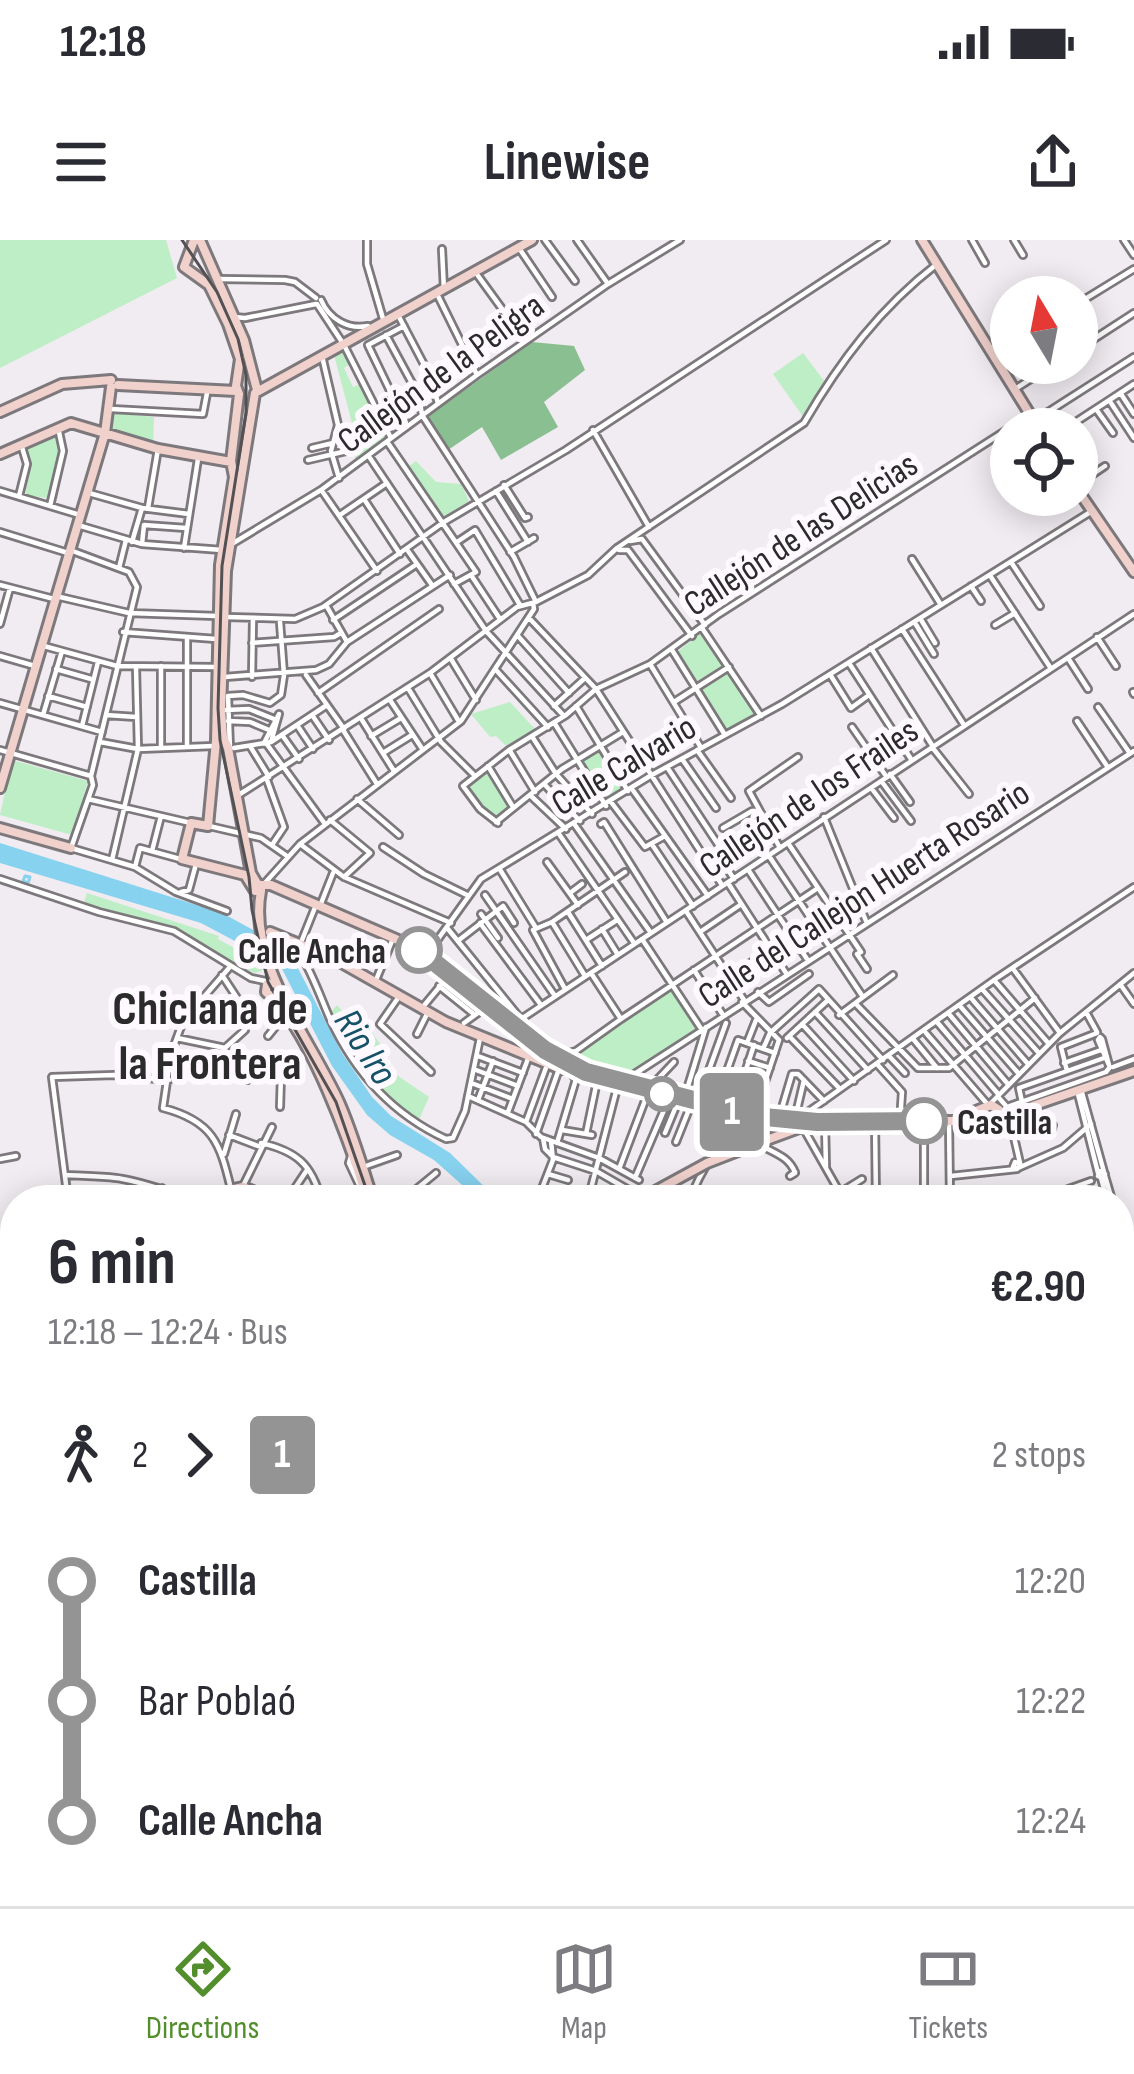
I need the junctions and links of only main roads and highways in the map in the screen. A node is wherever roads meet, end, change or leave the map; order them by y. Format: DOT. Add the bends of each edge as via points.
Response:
graph roads {
  1 [pos="197,240"];
  2 [pos="532,240"];
  3 [pos="922,240"];
  4 [pos="515,246"];
  5 [pos="189,253"];
  6 [pos="207,260"];
  7 [pos="196,276"];
  8 [pos="240,368"];
  9 [pos="114,386"];
  10 [pos="203,386"];
  11 [pos="255,386"];
  12 [pos="238,387"];
  13 [pos="1026,408"];
  14 [pos="0,414"];
  15 [pos="105,433"];
  16 [pos="0,454"];
  17 [pos="231,460"];
  18 [pos="1095,516"];
  19 [pos="226,547"];
  20 [pos="1132,565"];
  21 [pos="221,616"];
  22 [pos="224,749"];
  23 [pos="5,752"];
  24 [pos="2,775"];
  25 [pos="0,788"];
  26 [pos="0,828"];
  27 [pos="71,848"];
  28 [pos="259,888"];
  29 [pos="270,932"];
  30 [pos="272,988"];
  31 [pos="550,1059"];
  32 [pos="1134,1071"];
  33 [pos="582,1073"];
  34 [pos="620,1083"];
  35 [pos="755,1116"];
  36 [pos="779,1119"];
  37 [pos="806,1120"];
  38 [pos="762,1135"];
  39 [pos="781,1135"];
  40 [pos="364,1185"];
  41 [pos="366,1185"];
  42 [pos="667,1185"];
  1 -- 5 [label="main road"];
  1 -- 6 [label="main road"];
  2 -- 4 [label="main road"];
  3 -- 13 [label="main road"];
  4 -- 11 [label="main road"];
  5 -- 6 [label="main road"];
  5 -- 7 [label="main road" via="184,267"];
  6 -- 7 [label="main road"];
  6 -- 11 [label="main road" via="239,320"];
  7 -- 8 [label="main road" via="212,289"];
  8 -- 10 [label="main road" via="227,382"];
  8 -- 12 [label="main road"];
  9 -- 10 [label="main road"];
  9 -- 14 [label="main road" via="65,386"];
  9 -- 15 [label="main road"];
  10 -- 12 [label="main road"];
  11 -- 12 [label="main road" via="246,376"];
  11 -- 12 [label="main road" via="248,397"];
  11 -- 19 [label="main road"];
  12 -- 17 [label="main road"];
  15 -- 16 [label="main road" via="57,426"];
  15 -- 17 [label="main road"];
  15 -- 23 [label="main road"];
  17 -- 19 [label="main road"];
  18 -- 20 [label="main road"];
  19 -- 21 [label="main road"];
  21 -- 22 [label="main road"];
  21 -- 22 [label="main road" via="215,667"];
  22 -- 28 [label="main road"];
  22 -- 28 [label="main road" via="208,826 190,823 182,859 244,875"];
  23 -- 24 [label="main road"];
  24 -- 25 [label="main road"];
  26 -- 27 [label="main road"];
  28 -- 30 [label="main road"];
  28 -- 31 [label="main road" via="275,887 428,953"];
  29 -- 31 [label="main road" via="481,1036"];
  30 -- 40 [label="main road" via="332,1101"];
  30 -- 41 [label="main road" via="339,1101"];
  31 -- 33 [label="main road" via="568,1060"];
  32 -- 37 [label="main road" via="1000,1113"];
  33 -- 34 [label="main road"];
  33 -- 34 [label="main road"];
  34 -- 35 [label="main road"];
  35 -- 36 [label="main road"];
  35 -- 38 [label="main road"];
  36 -- 37 [label="main road"];
  36 -- 38 [label="main road" via="769,1120"];
  36 -- 39 [label="main road"];
  37 -- 39 [label="main road"];
  38 -- 39 [label="main road"];
  38 -- 42 [label="main road, bridge"];
}
